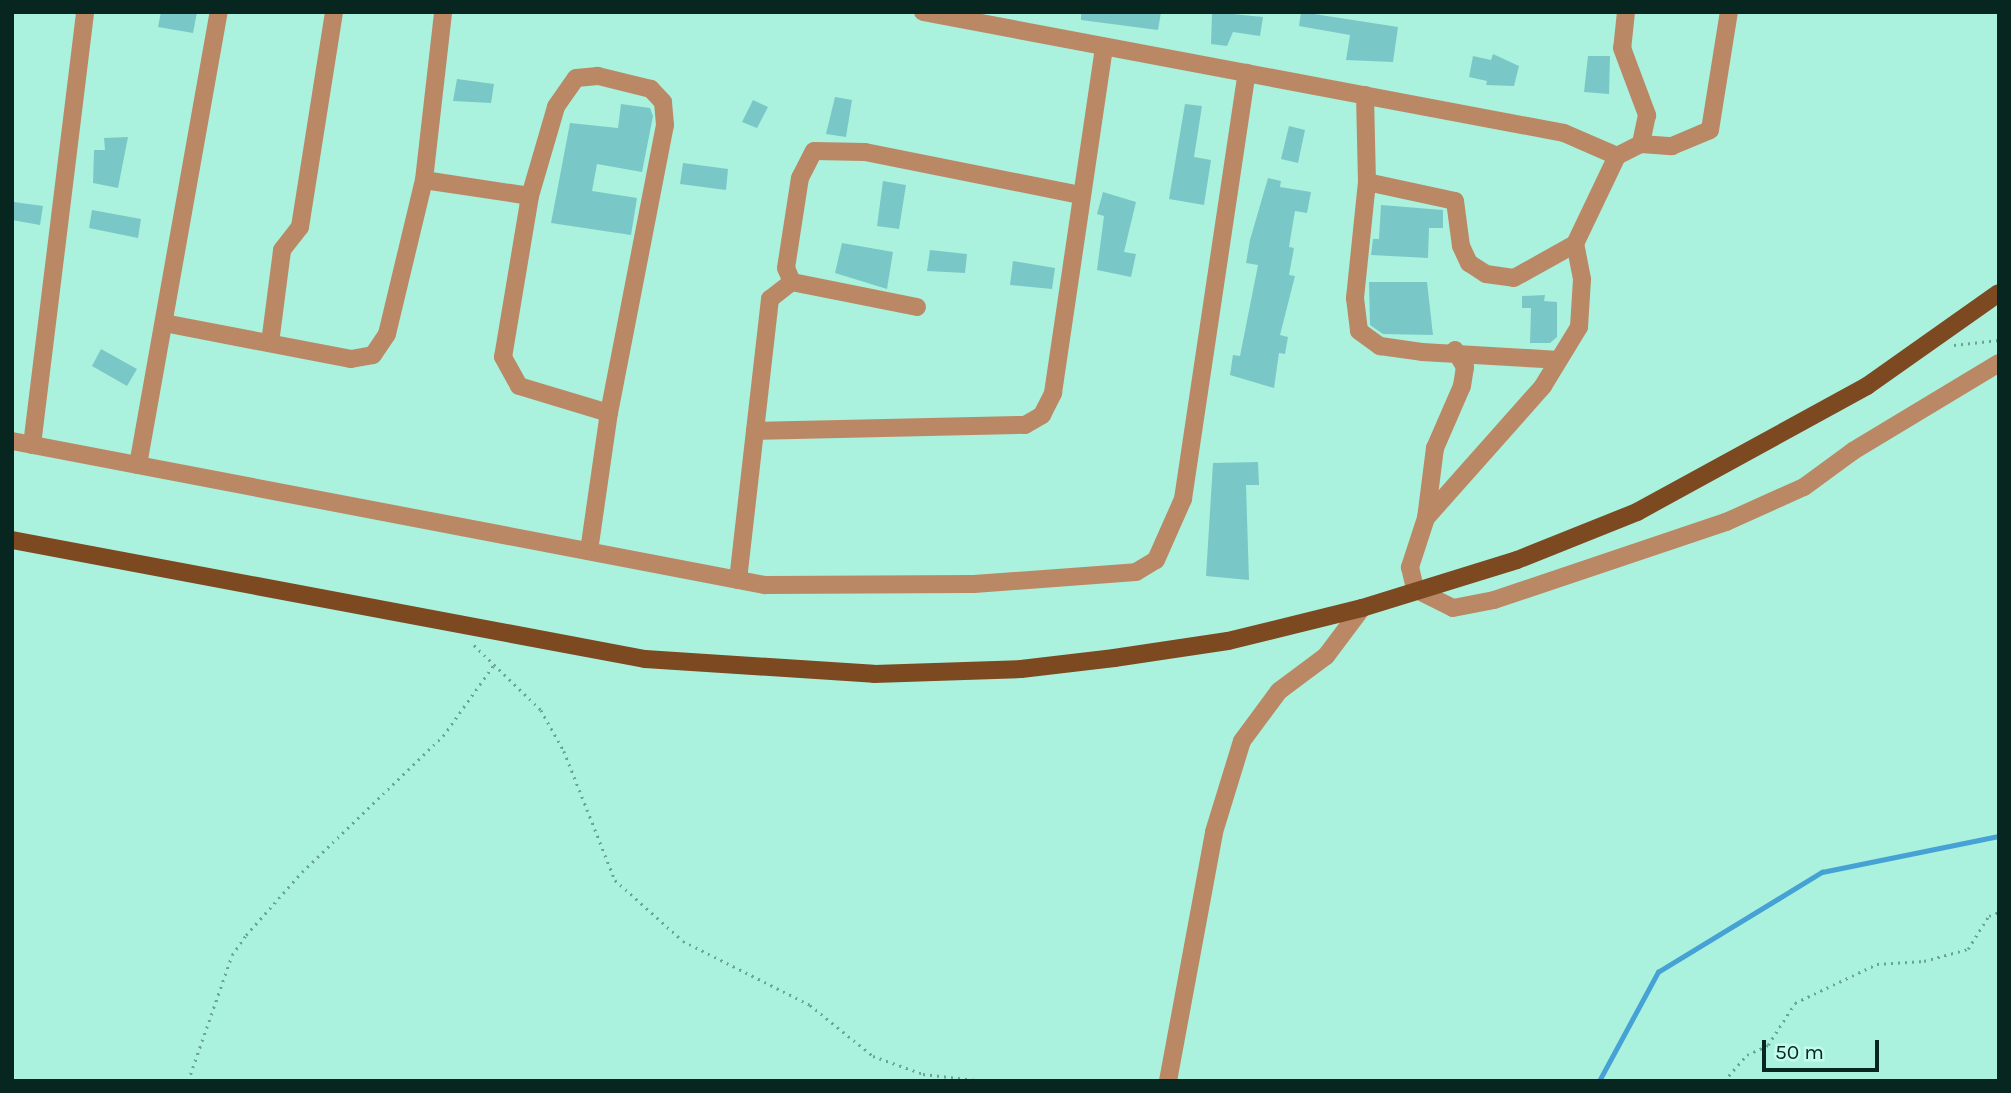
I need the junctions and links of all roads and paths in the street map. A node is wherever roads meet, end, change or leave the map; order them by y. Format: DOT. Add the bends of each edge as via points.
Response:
graph roads {
  1 [pos="85,12"];
  2 [pos="219,12"];
  3 [pos="334,12"];
  4 [pos="443,12"];
  5 [pos="923,12"];
  6 [pos="1626,12"];
  7 [pos="1729,12"];
  8 [pos="1104,47"];
  9 [pos="1247,74"];
  10 [pos="1365,95"];
  11 [pos="1641,144"];
  12 [pos="1617,156"];
  13 [pos="424,180"];
  14 [pos="1367,182"];
  15 [pos="1081,195"];
  16 [pos="530,196"];
  17 [pos="1575,244"];
  18 [pos="792,282"];
  19 [pos="1999,293"];
  20 [pos="917,307"];
  21 [pos="164,323"];
  22 [pos="1937,340"];
  23 [pos="1999,340"];
  24 [pos="270,343"];
  25 [pos="1455,350"];
  26 [pos="1559,360"];
  27 [pos="1999,363"];
  28 [pos="609,413"];
  29 [pos="755,431"];
  30 [pos="12,442"];
  31 [pos="32,445"];
  32 [pos="138,466"];
  33 [pos="1426,518"];
  34 [pos="12,540"];
  35 [pos="589,551"];
  36 [pos="738,580"];
  37 [pos="1415,589"];
  38 [pos="1362,608"];
  39 [pos="452,623"];
  40 [pos="494,665"];
  41 [pos="1999,912"];
  42 [pos="188,1081"];
  43 [pos="985,1081"];
  44 [pos="1168,1081"];
  45 [pos="1724,1081"];
  1 -- 31 [label="street"];
  2 -- 21 [label="street"];
  3 -- 24 [label="street" via="300,227 282,250"];
  4 -- 13 [label="street"];
  5 -- 8 [label="street"];
  6 -- 11 [label="street" via="1622,48 1647,115"];
  7 -- 11 [label="street" via="1710,131 1672,146"];
  8 -- 9 [label="street"];
  8 -- 15 [label="street"];
  9 -- 10 [label="street"];
  9 -- 36 [label="street" via="1183,499 1156,560 1136,572 974,584 765,585"];
  10 -- 12 [label="street" via="1564,133"];
  10 -- 14 [label="street"];
  11 -- 12 [label="street"];
  12 -- 17 [label="street"];
  13 -- 16 [label="street"];
  13 -- 24 [label="street" via="387,334 373,355 351,359"];
  14 -- 17 [label="street" via="1455,201 1461,246 1469,262 1486,274 1514,278"];
  14 -- 25 [label="street" via="1354,298 1359,331 1380,346"];
  15 -- 18 [label="street" via="864,152 814,151 800,178 786,268"];
  15 -- 29 [label="street" via="1053,393 1042,415 1025,425"];
  16 -- 28 [label="street" via="505,363 519,386"];
  16 -- 28 [label="street" via="556,107 576,78 598,76 651,89 663,103 665,125"];
  17 -- 26 [label="street" via="1582,279 1578,327"];
  18 -- 20 [label="street"];
  18 -- 29 [label="street" via="770,299"];
  19 -- 22 [label="main road"];
  21 -- 24 [label="street"];
  21 -- 32 [label="street"];
  22 -- 23 [label="path" via="1956,346"];
  22 -- 37 [label="main road" via="1764,445 1637,512 1517,560"];
  25 -- 26 [label="street"];
  25 -- 33 [label="street" via="1465,367 1462,386 1435,448"];
  26 -- 33 [label="street" via="1544,386"];
  27 -- 37 [label="street" via="1853,451 1804,487 1726,522 1493,600 1453,608"];
  28 -- 35 [label="street"];
  29 -- 36 [label="street"];
  30 -- 31 [label="street"];
  31 -- 32 [label="street"];
  32 -- 35 [label="street"];
  33 -- 37 [label="street" via="1410,567"];
  34 -- 39 [label="main road"];
  35 -- 36 [label="street"];
  37 -- 38 [label="main road"];
  38 -- 39 [label="main road" via="1228,641 1114,658 1021,669 874,674 645,659"];
  38 -- 44 [label="street" via="1326,656 1279,691 1242,741 1214,832"];
  39 -- 40 [label="path"];
  40 -- 42 [label="path" via="443,736 312,862 246,935 232,955"];
  40 -- 43 [label="path" via="541,710 564,751 615,880 683,941 810,1005 873,1055 898,1067"];
  41 -- 45 [label="path" via="1989,916 1968,949 1877,964 1795,1003 1768,1045 1747,1055"];
}
